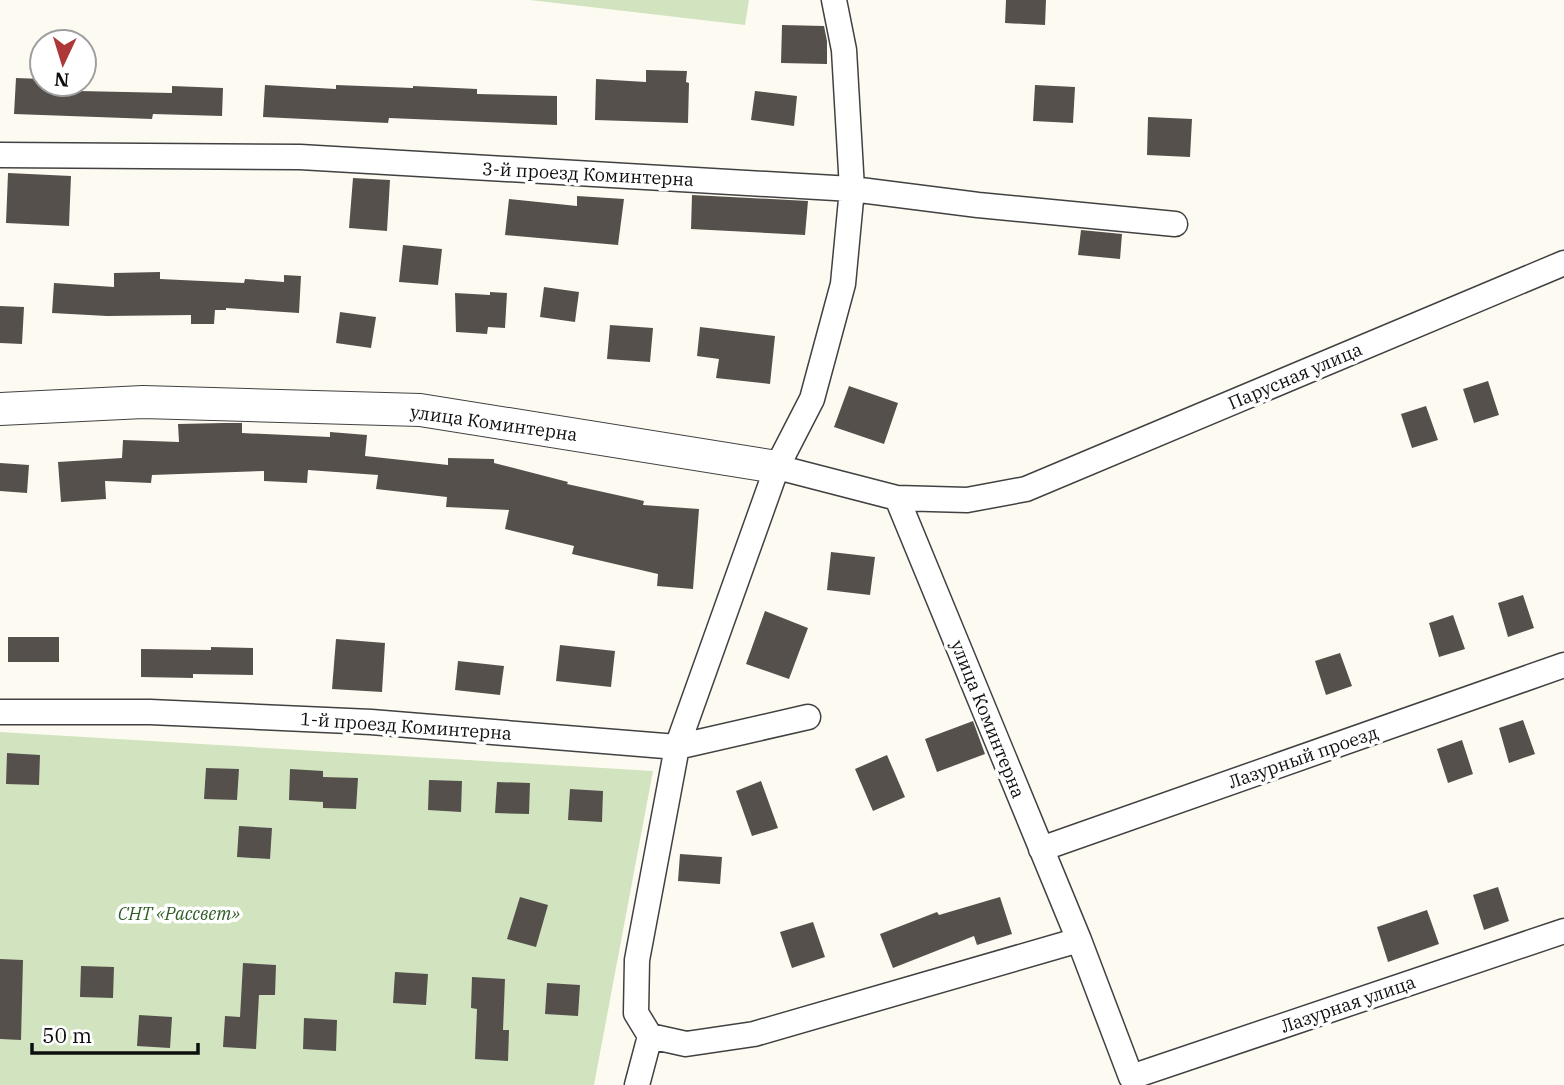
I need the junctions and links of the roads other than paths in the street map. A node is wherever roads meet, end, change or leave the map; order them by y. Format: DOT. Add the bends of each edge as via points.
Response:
graph roads {
  1 [pos="834,0"];
  2 [pos="0,155"];
  3 [pos="852,189"];
  4 [pos="1175,225"];
  5 [pos="1564,263"];
  6 [pos="0,409"];
  7 [pos="777,467"];
  8 [pos="1026,489"];
  9 [pos="897,498"];
  10 [pos="1564,665"];
  11 [pos="0,712"];
  12 [pos="808,717"];
  13 [pos="677,747"];
  14 [pos="1041,849"];
  15 [pos="1564,931"];
  16 [pos="1079,940"];
  17 [pos="650,1036"];
  18 [pos="1131,1077"];
  19 [pos="637,1085"];
  1 -- 3 [label="street" via="844,50"];
  2 -- 3 [label="street, 3-й проезд Коминтерна" via="300,157"];
  3 -- 4 [label="street, 3-й проезд Коминтерна"];
  3 -- 7 [label="street" via="843,285 812,399"];
  5 -- 8 [label="street, Парусная улица"];
  6 -- 7 [label="street, улица Коминтерна" via="143,402 420,410"];
  7 -- 9 [label="street, улица Коминтерна"];
  7 -- 13 [label="street"];
  8 -- 9 [label="street, улица Коминтерна" via="967,500"];
  9 -- 14 [label="street, улица Коминтерна"];
  10 -- 14 [label="street, Лазурный проезд"];
  11 -- 13 [label="street, 1-й проезд Коминтерна" via="150,712 371,722"];
  12 -- 13 [label="street, 1-й проезд Коминтерна"];
  13 -- 17 [label="street" via="637,960 636,1013"];
  14 -- 16 [label="street, улица Коминтерна"];
  15 -- 18 [label="street, Лазурная улица"];
  16 -- 17 [label="street" via="754,1034 686,1044"];
  16 -- 18 [label="street, улица Коминтерна"];
  17 -- 19 [label="street"];
}
